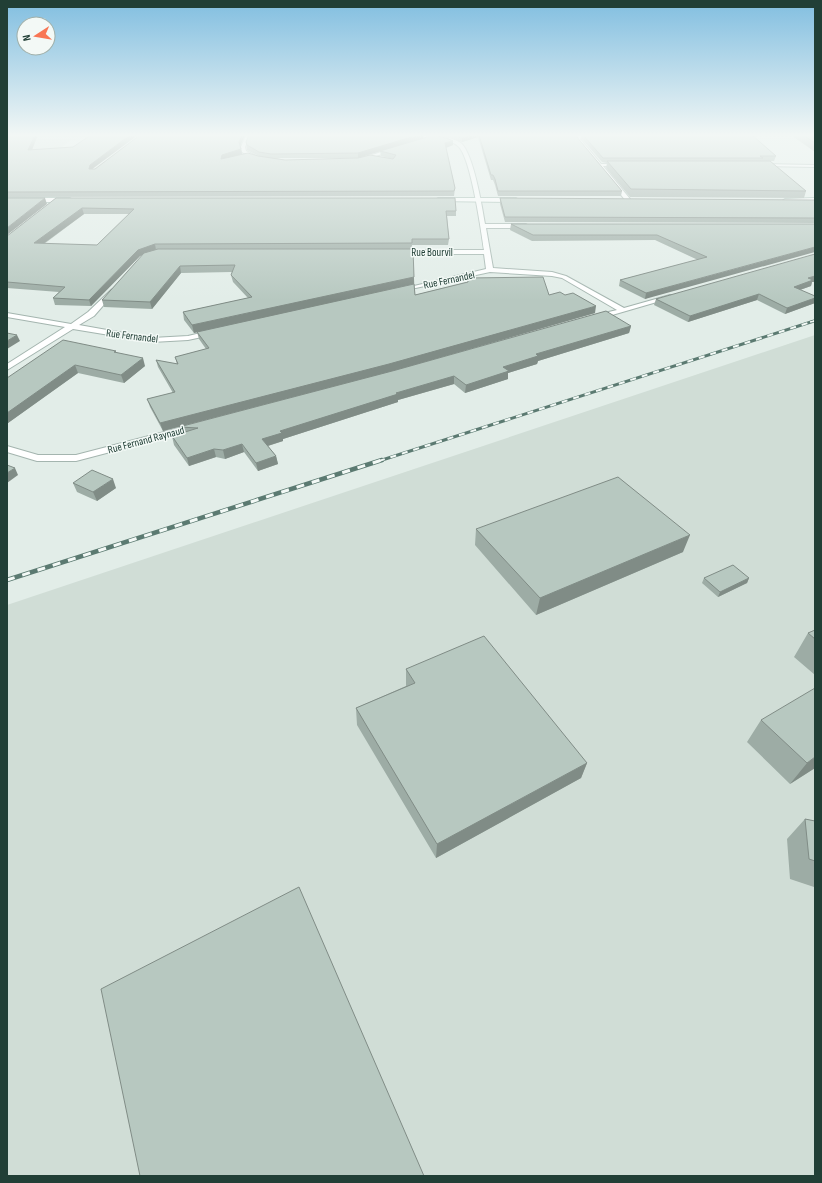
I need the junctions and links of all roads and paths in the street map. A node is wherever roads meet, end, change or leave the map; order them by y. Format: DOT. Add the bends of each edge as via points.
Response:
graph roads {
  1 [pos="475,190"];
  2 [pos="620,190"];
  3 [pos="7,200"];
  4 [pos="57,200"];
  5 [pos="75,200"];
  6 [pos="430,200"];
  7 [pos="478,200"];
  8 [pos="525,200"];
  9 [pos="620,200"];
  10 [pos="628,200"];
  11 [pos="635,200"];
  12 [pos="780,201"];
  13 [pos="815,201"];
  14 [pos="46,209"];
  15 [pos="483,226"];
  16 [pos="530,226"];
  17 [pos="386,252"];
  18 [pos="487,252"];
  19 [pos="490,270"];
  20 [pos="117,286"];
  21 [pos="389,293"];
  22 [pos="675,295"];
  23 [pos="624,310"];
  24 [pos="7,316"];
  25 [pos="585,321"];
  26 [pos="72,327"];
  27 [pos="218,331"];
  28 [pos="7,368"];
  29 [pos="200,426"];
  30 [pos="7,449"];
  1 -- 7 [label="street"];
  2 -- 10 [label="street"];
  3 -- 4 [label="street"];
  4 -- 5 [label="street"];
  4 -- 14 [label="street"];
  6 -- 7 [label="street"];
  7 -- 8 [label="street"];
  7 -- 15 [label="street"];
  9 -- 10 [label="street"];
  10 -- 11 [label="street"];
  12 -- 13 [label="street"];
  15 -- 16 [label="street"];
  15 -- 18 [label="street"];
  17 -- 18 [label="street, Rue Bourvil"];
  18 -- 19 [label="street"];
  19 -- 21 [label="street, Rue Fernandel"];
  19 -- 23 [label="street, Rue Fernandel" via="564,277"];
  20 -- 26 [label="street" via="91,314"];
  22 -- 23 [label="street"];
  23 -- 25 [label="street"];
  24 -- 26 [label="street, Rue Fernandel"];
  26 -- 27 [label="street, Rue Fernandel" via="152,340 188,338"];
  26 -- 28 [label="street"];
  29 -- 30 [label="street, Rue Fernand Raynaud" via="76,458 37,458"];
}
